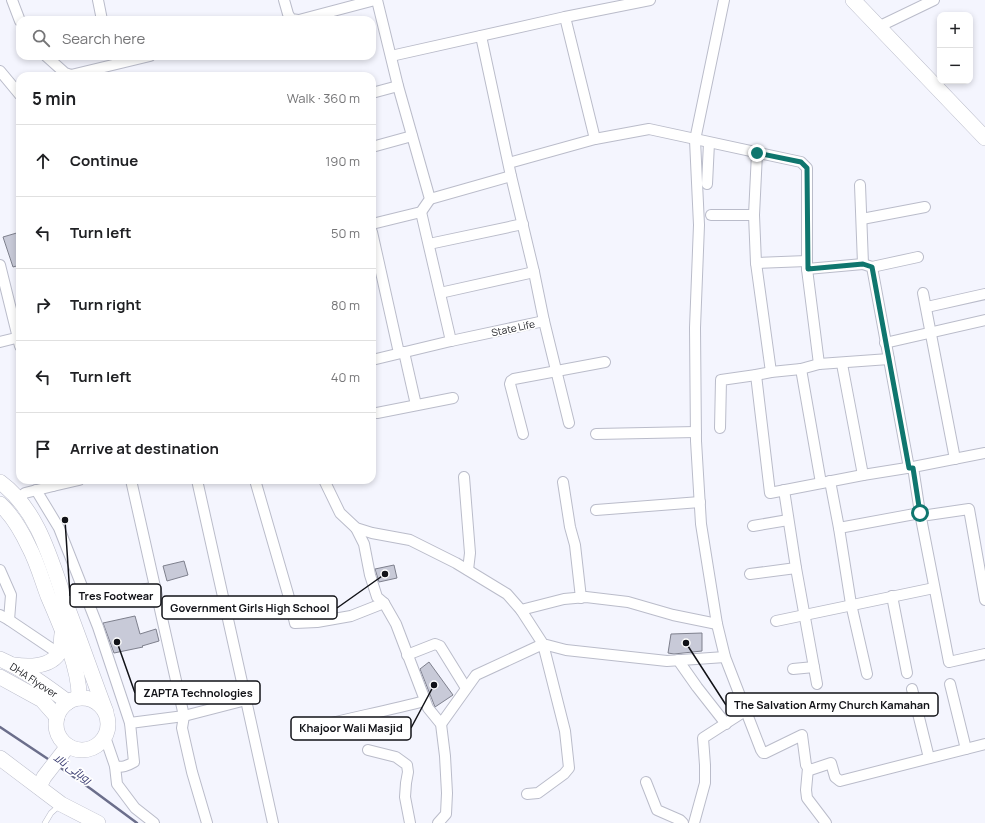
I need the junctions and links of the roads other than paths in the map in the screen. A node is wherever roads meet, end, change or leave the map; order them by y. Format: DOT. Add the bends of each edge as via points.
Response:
graph roads {
  1 [pos="12,0"];
  2 [pos="98,0"];
  3 [pos="284,0"];
  4 [pos="376,0"];
  5 [pos="650,0"];
  6 [pos="724,0"];
  7 [pos="853,0"];
  8 [pos="934,0"];
  9 [pos="18,16"];
  10 [pos="101,16"];
  11 [pos="289,16"];
  12 [pos="314,16"];
  13 [pos="565,17"];
  14 [pos="878,27"];
  15 [pos="481,36"];
  16 [pos="391,56"];
  17 [pos="50,60"];
  18 [pos="111,61"];
  19 [pos="0,71"];
  20 [pos="63,72"];
  21 [pos="80,72"];
  22 [pos="398,86"];
  23 [pos="16,90"];
  24 [pos="376,92"];
  25 [pos="412,136"];
  26 [pos="985,138"];
  27 [pos="595,139"];
  28 [pos="695,140"];
  29 [pos="708,143"];
  30 [pos="376,146"];
  31 [pos="757,153"];
  32 [pos="509,163"];
  33 [pos="511,176"];
  34 [pos="707,184"];
  35 [pos="860,185"];
  36 [pos="430,199"];
  37 [pos="925,206"];
  38 [pos="421,212"];
  39 [pos="711,215"];
  40 [pos="754,215"];
  41 [pos="862,218"];
  42 [pos="376,223"];
  43 [pos="523,224"];
  44 [pos="429,244"];
  45 [pos="376,248"];
  46 [pos="918,258"];
  47 [pos="756,263"];
  48 [pos="0,265"];
  49 [pos="807,265"];
  50 [pos="868,266"];
  51 [pos="534,272"];
  52 [pos="440,293"];
  53 [pos="923,293"];
  54 [pos="985,294"];
  55 [pos="927,307"];
  56 [pos="985,320"];
  57 [pos="544,321"];
  58 [pos="16,329"];
  59 [pos="932,333"];
  60 [pos="16,341"];
  61 [pos="451,341"];
  62 [pos="0,342"];
  63 [pos="885,343"];
  64 [pos="402,353"];
  65 [pos="376,359"];
  66 [pos="889,359"];
  67 [pos="604,362"];
  68 [pos="819,364"];
  69 [pos="842,364"];
  70 [pos="801,369"];
  71 [pos="556,372"];
  72 [pos="771,372"];
  73 [pos="756,376"];
  74 [pos="453,398"];
  75 [pos="416,405"];
  76 [pos="377,413"];
  77 [pos="569,422"];
  78 [pos="720,428"];
  79 [pos="696,432"];
  80 [pos="523,434"];
  81 [pos="596,434"];
  82 [pos="985,453"];
  83 [pos="956,459"];
  84 [pos="911,468"];
  85 [pos="863,475"];
  86 [pos="464,477"];
  87 [pos="0,482"];
  88 [pos="563,482"];
  89 [pos="825,482"];
  90 [pos="50,484"];
  91 [pos="132,484"];
  92 [pos="198,484"];
  93 [pos="256,484"];
  94 [pos="326,484"];
  95 [pos="36,490"];
  96 [pos="784,490"];
  97 [pos="18,499"];
  98 [pos="700,502"];
  99 [pos="0,504"];
  100 [pos="596,510"];
  101 [pos="920,514"];
  102 [pos="788,520"];
  103 [pos="753,526"];
  104 [pos="356,528"];
  105 [pos="839,528"];
  106 [pos="796,568"];
  107 [pos="0,570"];
  108 [pos="468,570"];
  109 [pos="750,574"];
  110 [pos="155,587"];
  111 [pos="934,588"];
  112 [pos="892,596"];
  113 [pos="581,598"];
  114 [pos="985,600"];
  115 [pos="88,601"];
  116 [pos="384,603"];
  117 [pos="851,604"];
  118 [pos="521,610"];
  119 [pos="804,614"];
  120 [pos="4,618"];
  121 [pos="776,621"];
  122 [pos="716,624"];
  123 [pos="62,630"];
  124 [pos="543,644"];
  125 [pos="58,653"];
  126 [pos="985,654"];
  127 [pos="407,655"];
  128 [pos="725,657"];
  129 [pos="678,660"];
  130 [pos="6,662"];
  131 [pos="814,667"];
  132 [pos="793,669"];
  133 [pos="907,673"];
  134 [pos="867,674"];
  135 [pos="0,677"];
  136 [pos="817,684"];
  137 [pos="950,684"];
  138 [pos="466,688"];
  139 [pos="912,689"];
  140 [pos="74,700"];
  141 [pos="246,700"];
  142 [pos="425,701"];
  143 [pos="745,711"];
  144 [pos="106,712"];
  145 [pos="184,716"];
  146 [pos="57,717"];
  147 [pos="130,723"];
  148 [pos="441,724"];
  149 [pos="726,724"];
  150 [pos="307,729"];
  151 [pos="105,737"];
  152 [pos="985,744"];
  153 [pos="68,746"];
  154 [pos="966,749"];
  155 [pos="368,750"];
  156 [pos="929,758"];
  157 [pos="2,761"];
  158 [pos="115,766"];
  159 [pos="808,768"];
  160 [pos="41,782"];
  161 [pos="646,782"];
  162 [pos="526,794"];
  163 [pos="61,804"];
  164 [pos="45,823"];
  165 [pos="98,823"];
  166 [pos="154,823"];
  167 [pos="206,823"];
  168 [pos="273,823"];
  169 [pos="410,823"];
  170 [pos="438,823"];
  171 [pos="683,823"];
  172 [pos="694,823"];
  173 [pos="826,823"];
  1 -- 9 [label="street"];
  2 -- 10 [label="street"];
  3 -- 11 [label="street"];
  4 -- 12 [label="street"];
  4 -- 16 [label="street"];
  5 -- 13 [label="street"];
  6 -- 28 [label="street"];
  7 -- 14 [label="main road"];
  8 -- 14 [label="street"];
  13 -- 15 [label="street"];
  13 -- 27 [label="street"];
  14 -- 26 [label="main road"];
  15 -- 16 [label="street"];
  15 -- 32 [label="street, State Life"];
  16 -- 22 [label="street"];
  17 -- 20 [label="street"];
  18 -- 21 [label="street"];
  19 -- 23 [label="street"];
  22 -- 24 [label="street"];
  22 -- 25 [label="street"];
  25 -- 30 [label="street"];
  25 -- 36 [label="street"];
  27 -- 28 [label="street" via="649,129"];
  27 -- 32 [label="street"];
  28 -- 29 [label="street"];
  28 -- 79 [label="street" via="699,226 695,328"];
  29 -- 31 [label="street"];
  29 -- 34 [label="street"];
  31 -- 40 [label="street"];
  31 -- 49 [label="street" via="801,162 807,168"];
  32 -- 33 [label="street, State Life"];
  33 -- 36 [label="street"];
  33 -- 43 [label="street, State Life"];
  35 -- 41 [label="street"];
  36 -- 38 [label="street"];
  37 -- 41 [label="street"];
  38 -- 42 [label="street"];
  38 -- 44 [label="street"];
  39 -- 40 [label="street"];
  40 -- 47 [label="street"];
  41 -- 50 [label="street"];
  43 -- 44 [label="street"];
  43 -- 51 [label="street, State Life"];
  44 -- 52 [label="street"];
  45 -- 64 [label="street"];
  46 -- 50 [label="street"];
  47 -- 49 [label="street"];
  47 -- 72 [label="street"];
  48 -- 58 [label="street"];
  49 -- 50 [label="street"];
  49 -- 68 [label="street"];
  50 -- 63 [label="street"];
  51 -- 52 [label="street"];
  51 -- 57 [label="street, State Life"];
  52 -- 61 [label="street"];
  53 -- 55 [label="street"];
  54 -- 55 [label="street"];
  55 -- 59 [label="street"];
  56 -- 59 [label="street"];
  57 -- 61 [label="street, State Life"];
  57 -- 71 [label="street"];
  59 -- 63 [label="street"];
  59 -- 83 [label="street"];
  60 -- 62 [label="street"];
  61 -- 64 [label="street, State Life"];
  63 -- 66 [label="street"];
  64 -- 65 [label="street, State Life"];
  64 -- 75 [label="street"];
  66 -- 69 [label="street"];
  66 -- 84 [label="street"];
  67 -- 71 [label="street"];
  68 -- 69 [label="street"];
  68 -- 70 [label="street"];
  69 -- 85 [label="street"];
  70 -- 72 [label="street"];
  70 -- 89 [label="street"];
  71 -- 77 [label="street"];
  71 -- 80 [label="street" via="511,381"];
  72 -- 73 [label="street"];
  73 -- 78 [label="street" via="721,380"];
  73 -- 96 [label="street" via="770,493"];
  74 -- 75 [label="street"];
  75 -- 76 [label="street"];
  79 -- 81 [label="street"];
  79 -- 98 [label="street"];
  82 -- 83 [label="street"];
  83 -- 84 [label="street"];
  84 -- 85 [label="street"];
  84 -- 101 [label="street"];
  85 -- 89 [label="street"];
  86 -- 108 [label="street" via="470,553"];
  87 -- 97 [label="main road"];
  88 -- 113 [label="street" via="575,546"];
  89 -- 96 [label="street"];
  89 -- 105 [label="street"];
  90 -- 95 [label="street"];
  91 -- 110 [label="street"];
  92 -- 141 [label="street"];
  93 -- 116 [label="street" via="295,623 351,616"];
  94 -- 104 [label="street" via="340,512"];
  95 -- 97 [label="street" via="25,493"];
  95 -- 115 [label="street" via="59,528"];
  96 -- 102 [label="street"];
  97 -- 144 [label="main road" via="26,508 42,538"];
  98 -- 100 [label="street"];
  98 -- 122 [label="street"];
  99 -- 123 [label="main road" via="7,510 29,547"];
  101 -- 105 [label="street"];
  101 -- 111 [label="street"];
  101 -- 114 [label="street" via="968,508"];
  102 -- 103 [label="street"];
  102 -- 106 [label="street"];
  104 -- 108 [label="street" via="410,540"];
  104 -- 116 [label="street" via="364,544 377,597"];
  105 -- 117 [label="street"];
  106 -- 109 [label="street"];
  106 -- 119 [label="street"];
  107 -- 120 [label="street" via="10,595"];
  108 -- 118 [label="street" via="507,594"];
  110 -- 115 [label="street"];
  110 -- 145 [label="street"];
  111 -- 112 [label="street"];
  111 -- 126 [label="street" via="949,662"];
  112 -- 117 [label="street"];
  112 -- 133 [label="street"];
  113 -- 118 [label="street" via="564,599"];
  113 -- 122 [label="street" via="628,602"];
  115 -- 147 [label="street"];
  116 -- 127 [label="street" via="396,624"];
  117 -- 119 [label="street"];
  117 -- 134 [label="street"];
  118 -- 124 [label="street"];
  119 -- 121 [label="street"];
  119 -- 131 [label="street"];
  120 -- 125 [label="street"];
  122 -- 128 [label="street"];
  123 -- 125 [label="main road"];
  123 -- 140 [label="main road" via="80,688"];
  124 -- 129 [label="street" via="566,650"];
  124 -- 138 [label="street" via="476,675"];
  124 -- 162 [label="street" via="565,731 569,768 538,793"];
  125 -- 130 [label="main road" via="38,666 28,667"];
  127 -- 138 [label="street" via="436,644 440,646"];
  127 -- 142 [label="street"];
  128 -- 129 [label="street"];
  128 -- 143 [label="street"];
  129 -- 149 [label="street"];
  130 -- 140 [label="main road, DHA Flyover"];
  131 -- 132 [label="street"];
  131 -- 136 [label="street"];
  135 -- 146 [label="main road, DHA Flyover" via="42,700"];
  137 -- 154 [label="street"];
  138 -- 148 [label="street"];
  139 -- 156 [label="street"];
  140 -- 144 [label="main road" via="90,699"];
  140 -- 146 [label="main road" via="62,709"];
  141 -- 145 [label="street"];
  141 -- 168 [label="street"];
  142 -- 148 [label="street"];
  142 -- 150 [label="street"];
  143 -- 149 [label="street"];
  143 -- 159 [label="street" via="762,753 802,735"];
  144 -- 151 [label="main road" via="108,729"];
  145 -- 147 [label="street"];
  145 -- 167 [label="street" via="182,728"];
  146 -- 153 [label="main road" via="58,733"];
  147 -- 158 [label="street" via="134,762 121,767"];
  148 -- 170 [label="street" via="447,793 446,814"];
  149 -- 172 [label="street" via="703,738 704,783"];
  151 -- 153 [label="main road" via="100,744 89,750 76,750"];
  151 -- 158 [label="street"];
  152 -- 154 [label="street"];
  153 -- 160 [label="main road"];
  154 -- 156 [label="street"];
  155 -- 169 [label="street" via="396,757 407,765 405,797"];
  156 -- 159 [label="street" via="840,781 835,777 831,763 810,770"];
  157 -- 160 [label="main road"];
  158 -- 166 [label="street" via="116,784 136,808"];
  159 -- 173 [label="street" via="807,798"];
  160 -- 163 [label="main road"];
  161 -- 171 [label="street" via="658,810"];
  163 -- 164 [label="lane"];
  163 -- 165 [label="main road"];
}
